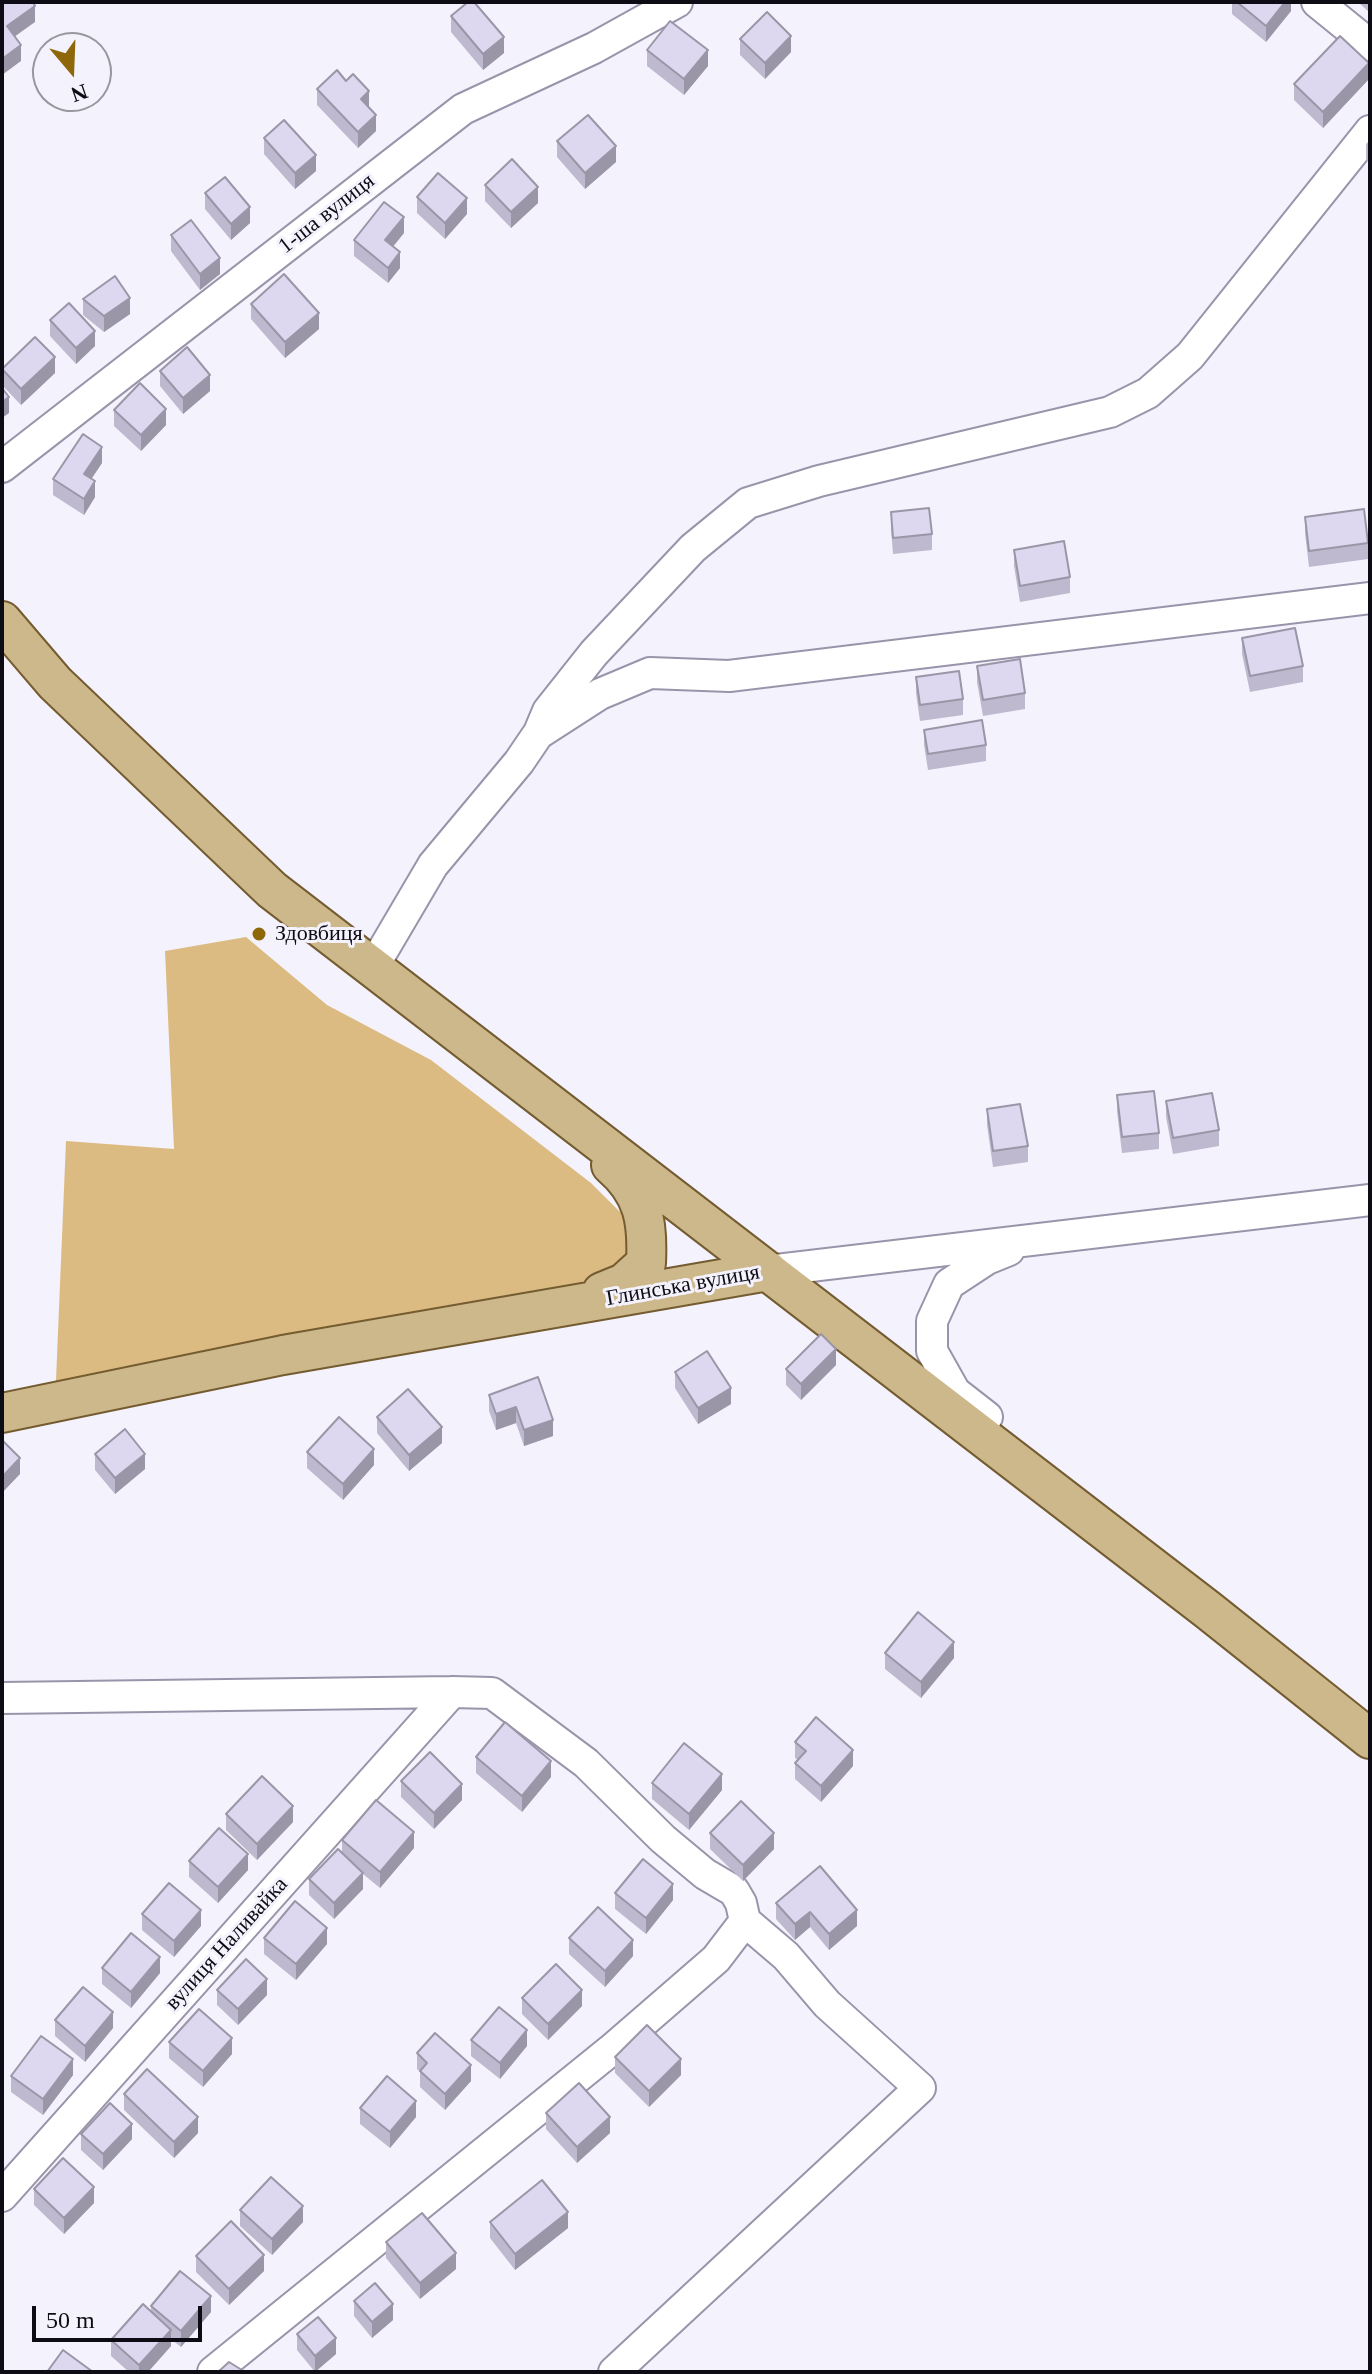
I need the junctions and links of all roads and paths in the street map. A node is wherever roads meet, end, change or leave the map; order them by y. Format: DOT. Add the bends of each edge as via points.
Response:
graph roads {
  1 [pos="677,2"];
  2 [pos="1317,2"];
  3 [pos="1370,45"];
  4 [pos="1370,131"];
  5 [pos="2,467"];
  6 [pos="1370,598"];
  7 [pos="2,621"];
  8 [pos="538,734"];
  9 [pos="373,967"];
  10 [pos="529,1087"];
  11 [pos="1370,1200"];
  12 [pos="1031,1240"];
  13 [pos="768,1271"];
  14 [pos="570,1305"];
  15 [pos="2,1413"];
  16 [pos="1208,1610"];
  17 [pos="452,1692"];
  18 [pos="2,1698"];
  19 [pos="1370,1739"];
  20 [pos="745,1921"];
  21 [pos="2,2196"];
  22 [pos="213,2372"];
  23 [pos="614,2372"];
  1 -- 5 [label="street, 1-ша вулиця" via="594,48 463,109"];
  2 -- 3 [label="street"];
  4 -- 8 [label="street" via="1190,356 1148,393 1110,412 819,481 748,503 693,548 594,653 548,711"];
  6 -- 8 [label="street" via="729,676 650,673 600,694"];
  7 -- 9 [label="main road" via="55,683 272,890"];
  8 -- 9 [label="street" via="433,865"];
  9 -- 10 [label="main road"];
  10 -- 13 [label="main road"];
  10 -- 14 [label="main road" via="536,1102 620,1173 636,1195 648,1230 646,1263 624,1283"];
  11 -- 12 [label="street, Глинська вулиця"];
  12 -- 13 [label="street, Глинська вулиця"];
  12 -- 16 [label="street" via="987,1259 949,1284 932,1321 932,1351 955,1392 1127,1527"];
  13 -- 14 [label="main road, Глинська вулиця"];
  13 -- 16 [label="main road"];
  14 -- 15 [label="main road, Глинська вулиця" via="283,1355"];
  16 -- 19 [label="main road"];
  17 -- 18 [label="street"];
  17 -- 20 [label="street" via="492,1693 586,1763 663,1839 734,1891"];
  17 -- 21 [label="street, вулиця Наливайка"];
  20 -- 22 [label="street" via="716,1959 623,2040"];
  20 -- 23 [label="street" via="920,2088"];
}
